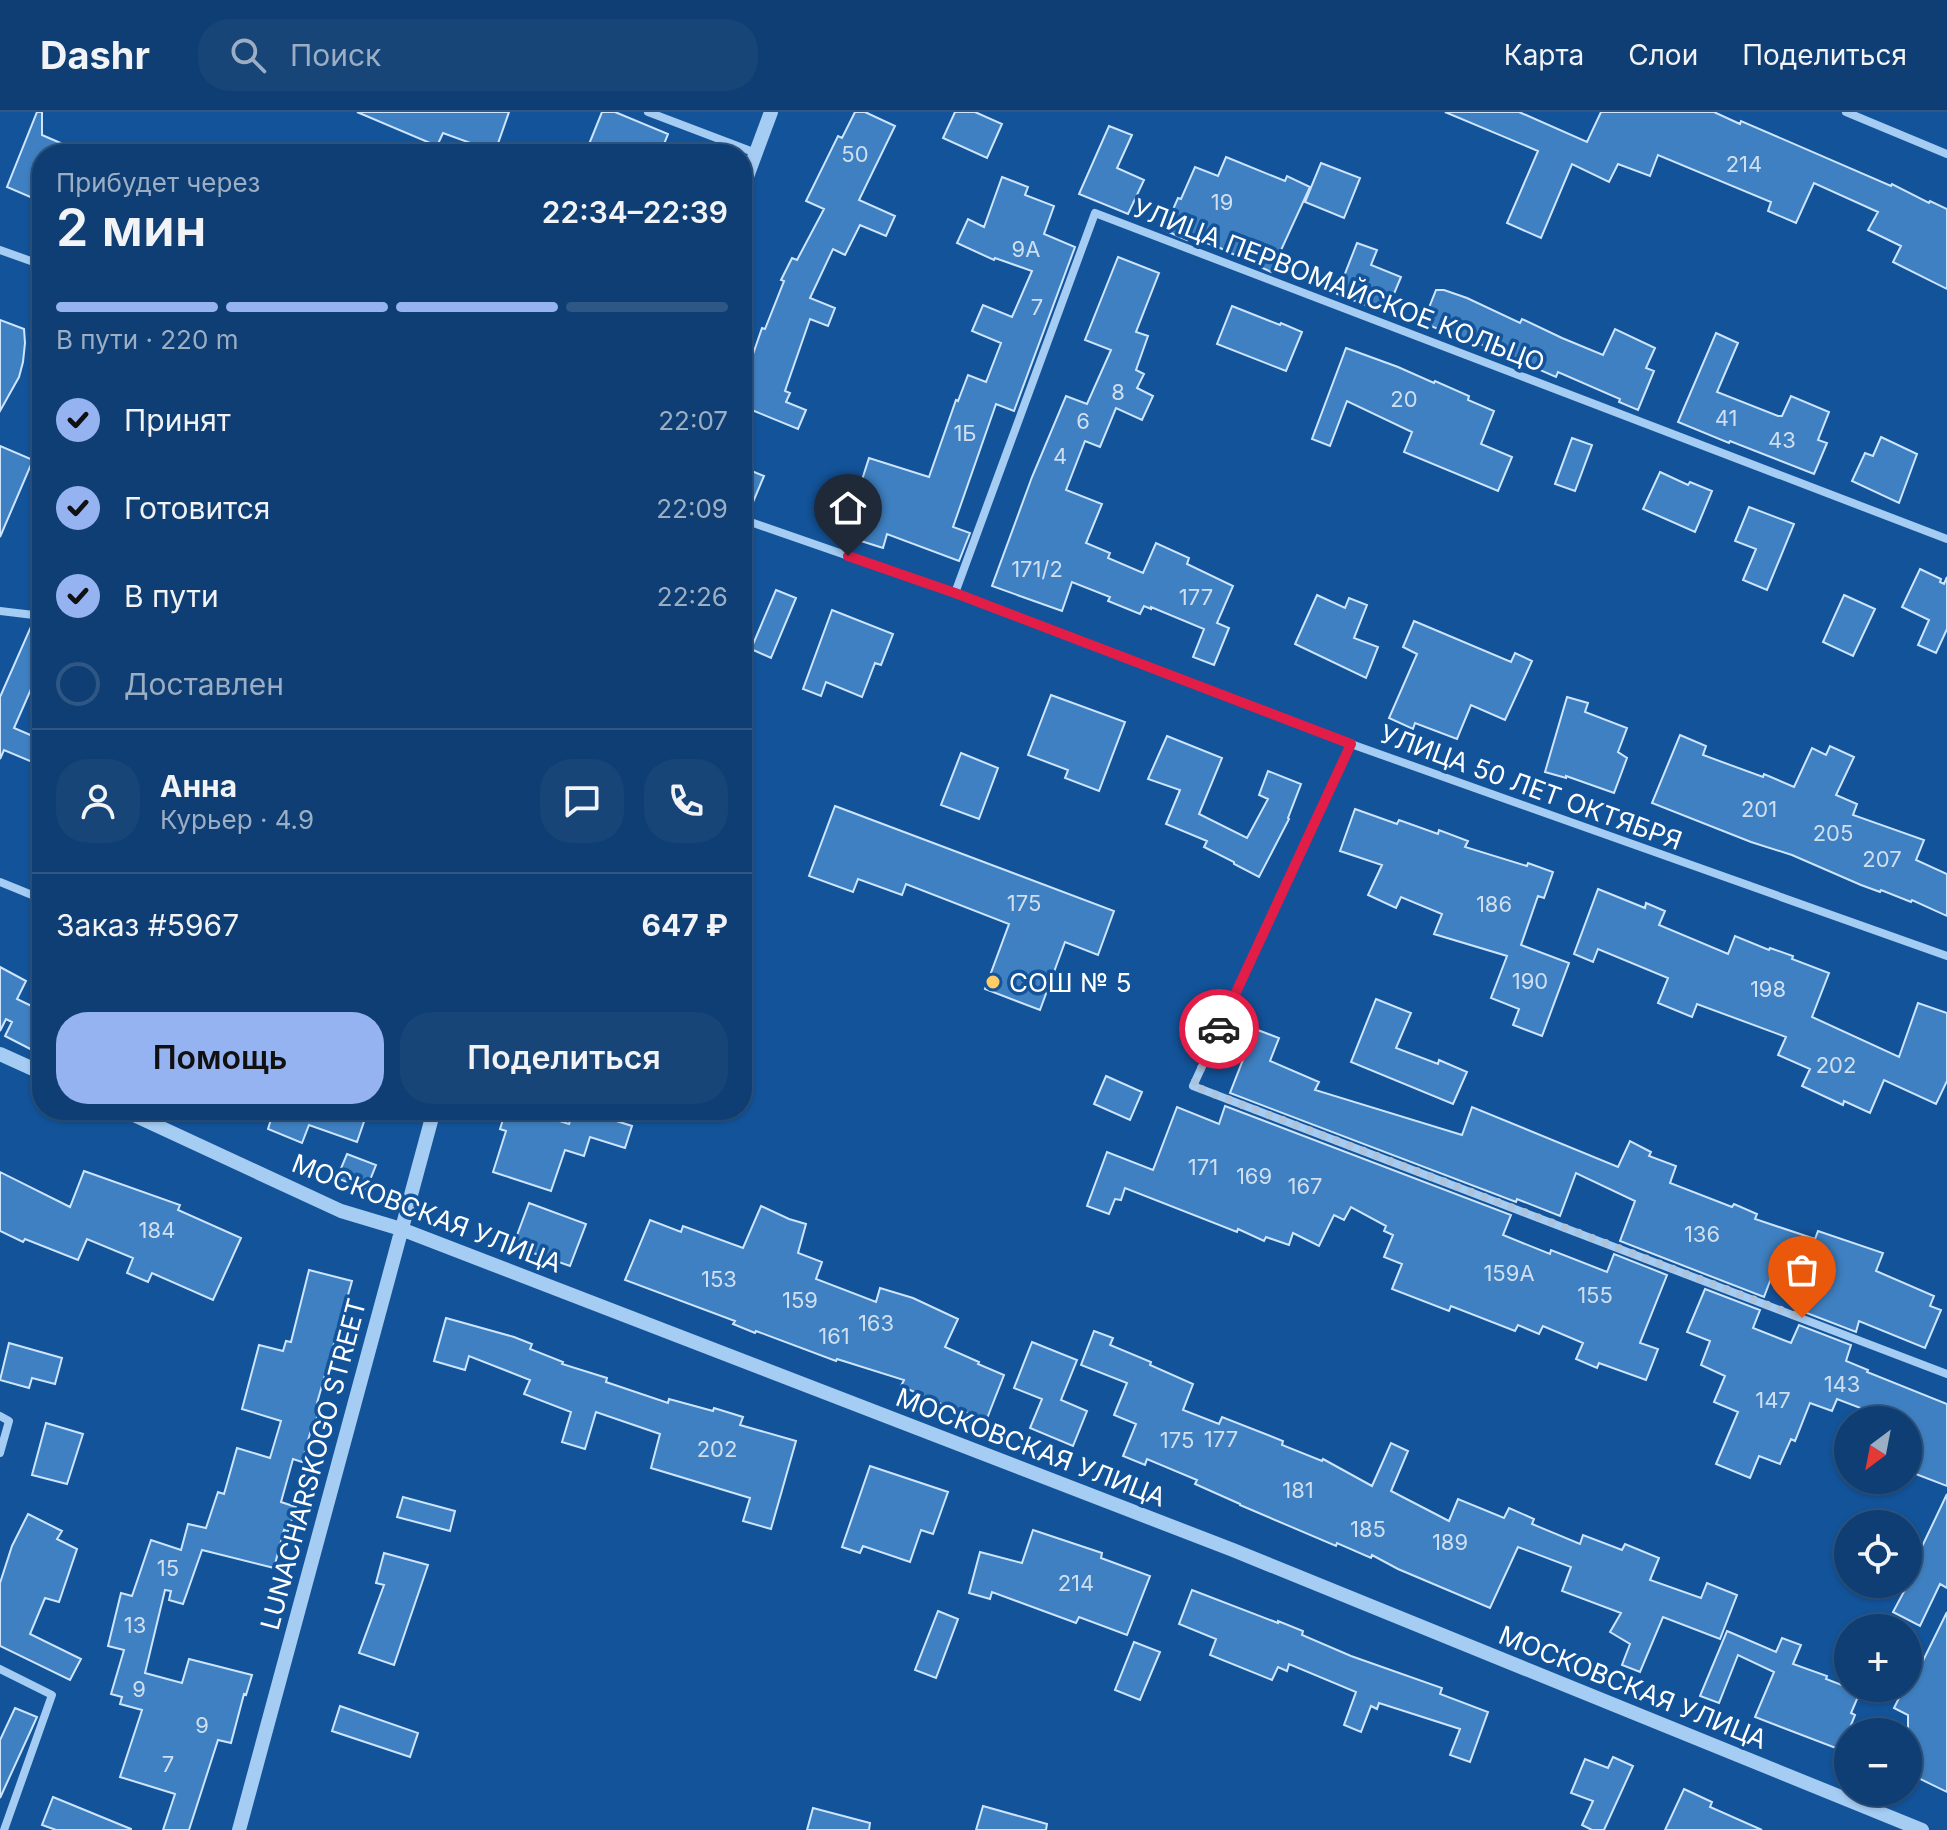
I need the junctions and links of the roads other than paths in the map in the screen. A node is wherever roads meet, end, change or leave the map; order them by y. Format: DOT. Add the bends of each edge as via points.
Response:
graph roads {
  1 [pos="648,112"];
  2 [pos="771,112"];
  3 [pos="1846,112"];
  4 [pos="732,144"];
  5 [pos="752,151"];
  6 [pos="756,153"];
  7 [pos="1947,154"];
  8 [pos="752,164"];
  9 [pos="0,250"];
  10 [pos="32,261"];
  11 [pos="752,522"];
  12 [pos="1947,539"];
  13 [pos="955,593"];
  14 [pos="0,611"];
  15 [pos="32,615"];
  16 [pos="1351,744"];
  17 [pos="0,882"];
  18 [pos="32,895"];
  19 [pos="1947,956"];
  20 [pos="0,1054"];
  21 [pos="32,1068"];
  22 [pos="145,1120"];
  23 [pos="431,1120"];
  24 [pos="401,1229"];
  25 [pos="1947,1374"];
  26 [pos="0,1416"];
  27 [pos="0,1453"];
  28 [pos="0,1669"];
  29 [pos="4,1830"];
  30 [pos="239,1830"];
  31 [pos="1922,1830"];
  1 -- 4 [label="street"];
  2 -- 6 [label="street"];
  3 -- 7 [label="street"];
  5 -- 6 [label="street"];
  6 -- 8 [label="street"];
  9 -- 10 [label="street"];
  11 -- 13 [label="street, УЛИЦА 50 ЛЕТ ОКТЯБРЯ"];
  12 -- 13 [label="street, УЛИЦА ПЕРВОМАЙСКОЕ КОЛЬЦО" via="1095,213"];
  13 -- 16 [label="street, УЛИЦА 50 ЛЕТ ОКТЯБРЯ"];
  14 -- 15 [label="street"];
  16 -- 19 [label="street, УЛИЦА 50 ЛЕТ ОКТЯБРЯ"];
  16 -- 25 [label="street" via="1193,1086"];
  17 -- 18 [label="street"];
  20 -- 21 [label="street"];
  22 -- 24 [label="street, МОСКОВСКАЯ УЛИЦА" via="341,1211"];
  23 -- 24 [label="street, LUNACHARSKOGO STREET"];
  24 -- 30 [label="street, LUNACHARSKOGO STREET"];
  24 -- 31 [label="street, МОСКОВСКАЯ УЛИЦА" via="1233,1550"];
  26 -- 27 [label="street" via="9,1421"];
  28 -- 29 [label="street" via="52,1695"];
}
